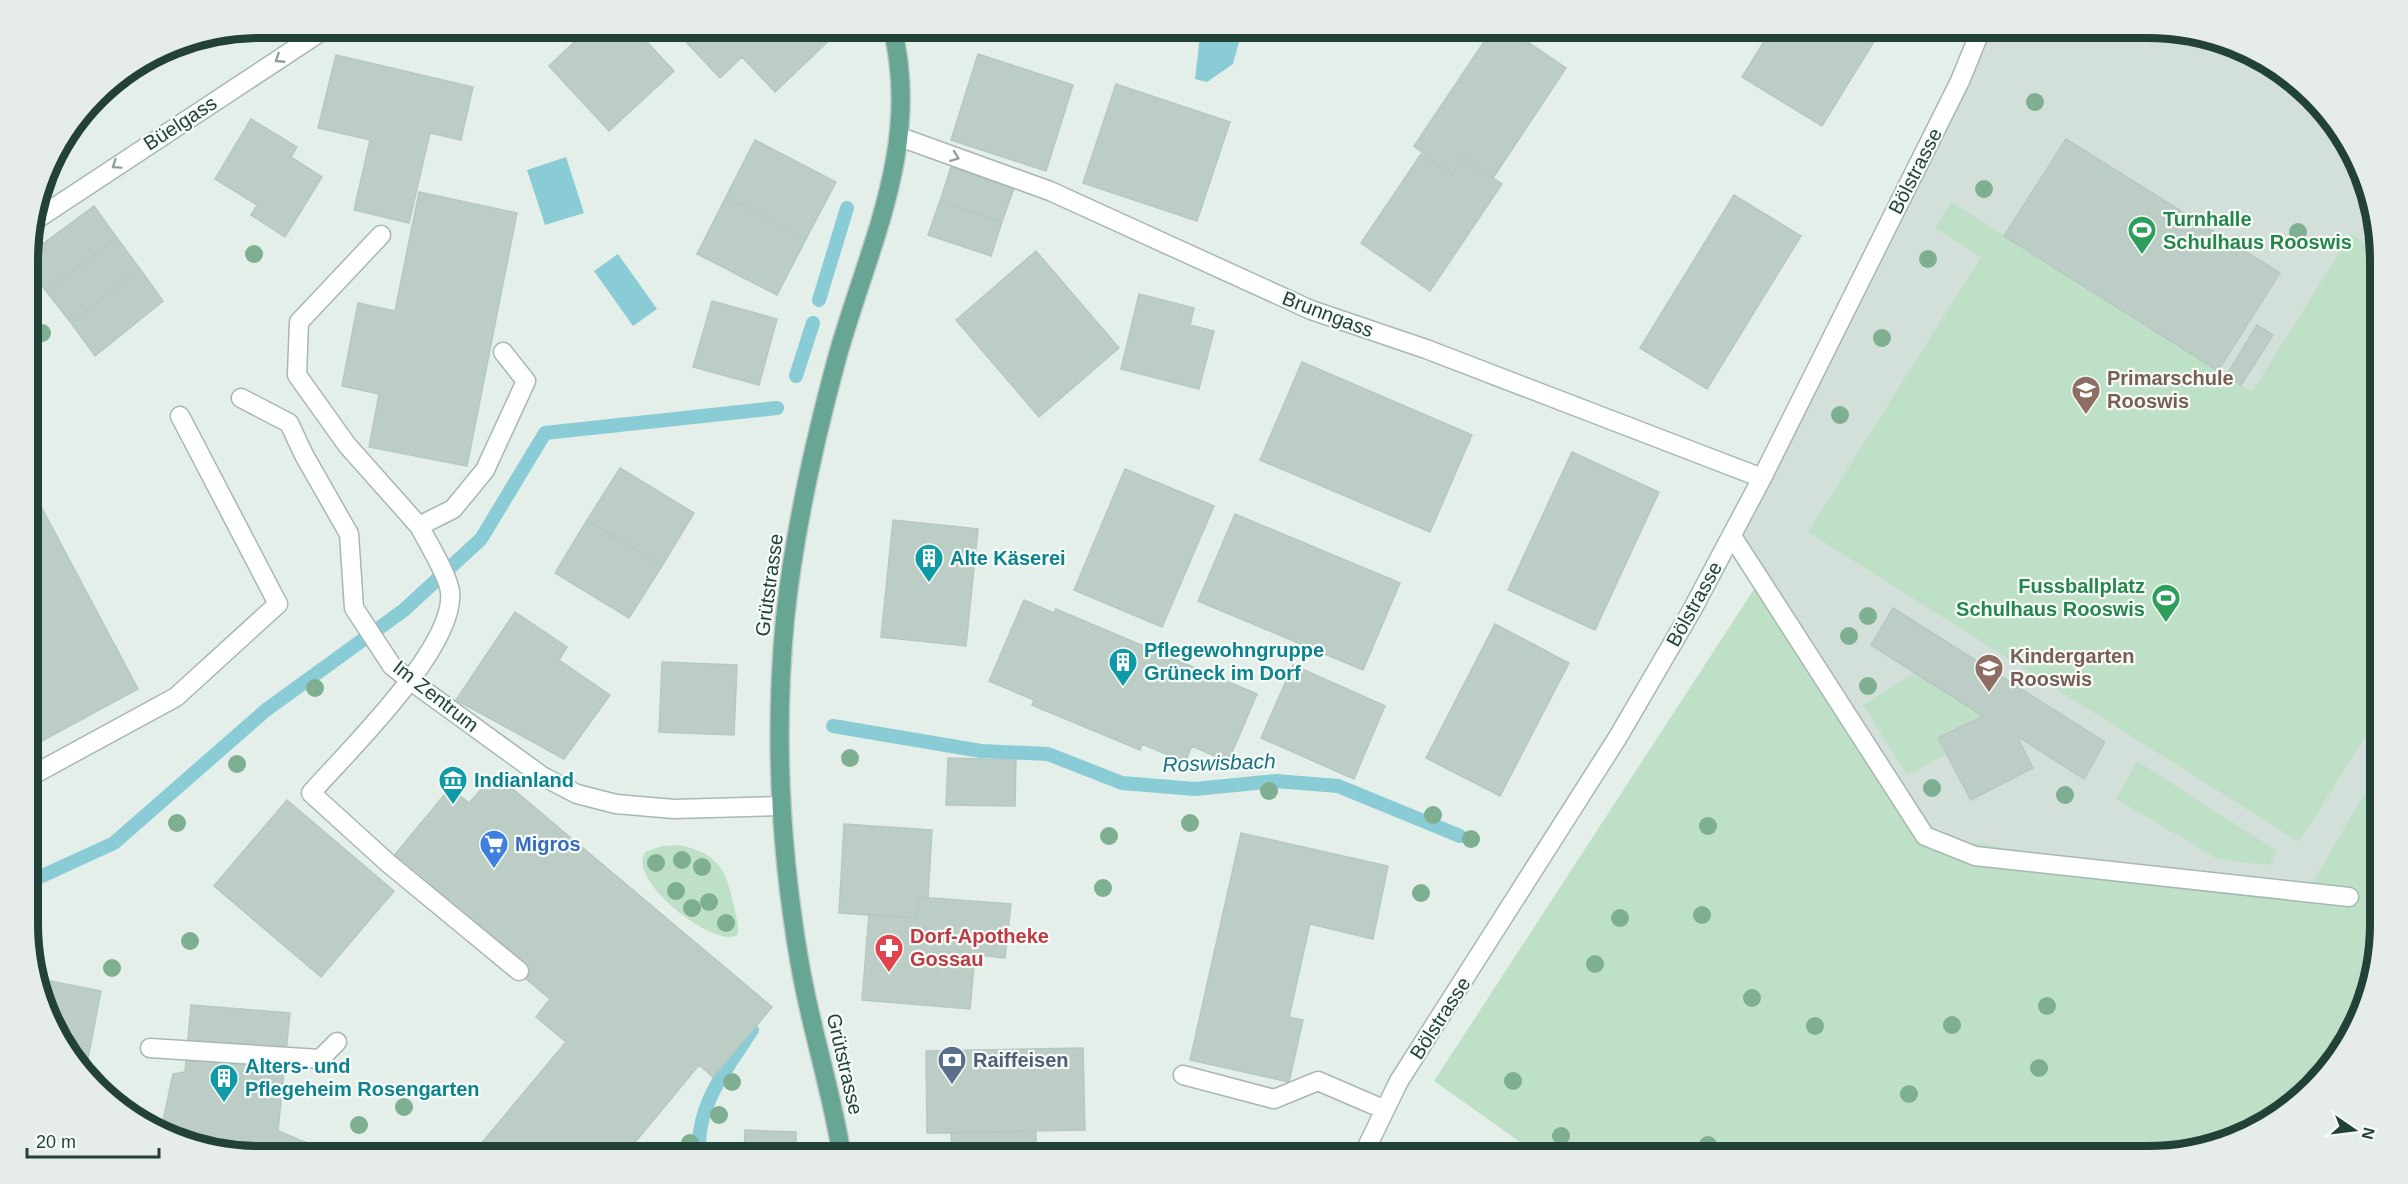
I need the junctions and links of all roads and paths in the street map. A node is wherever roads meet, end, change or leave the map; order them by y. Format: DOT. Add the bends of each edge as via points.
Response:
graph roads {
  1 [pos="311,38"];
  2 [pos="893,38"];
  3 [pos="1978,38"];
  4 [pos="900,137"];
  5 [pos="42,216"];
  6 [pos="381,235"];
  7 [pos="503,352"];
  8 [pos="241,398"];
  9 [pos="180,416"];
  10 [pos="1762,478"];
  11 [pos="419,526"];
  12 [pos="1732,536"];
  13 [pos="411,681"];
  14 [pos="38,772"];
  15 [pos="780,806"];
  16 [pos="2349,897"];
  17 [pos="519,971"];
  18 [pos="337,1042"];
  19 [pos="150,1048"];
  20 [pos="1183,1075"];
  21 [pos="1383,1109"];
  22 [pos="840,1146"];
  23 [pos="1367,1146"];
  1 -- 5 [label="street, Büelgass, one-way"];
  2 -- 4 [label="main road, Grütstrasse" via="902,106"];
  3 -- 10 [label="street, Bölstrasse" via="1960,81"];
  4 -- 10 [label="street, Brunngass, one-way" via="1050,192 1311,310 1426,349"];
  4 -- 15 [label="main road, Grütstrasse" via="885,209 830,386 801,518 782,658"];
  6 -- 11 [label="street" via="299,322 297,375 347,445"];
  7 -- 11 [label="street" via="526,381 485,470 453,509"];
  8 -- 13 [label="street, Im Zentrum" via="289,423 349,534 354,608 392,666"];
  9 -- 14 [label="street" via="278,604 176,696"];
  10 -- 12 [label="street, Bölstrasse"];
  11 -- 13 [label="street" via="451,591 448,618"];
  12 -- 16 [label="street" via="1925,836 1975,856"];
  12 -- 21 [label="street, Bölstrasse" via="1618,737"];
  13 -- 15 [label="street, Im Zentrum" via="542,776 577,795 616,804 674,809"];
  13 -- 17 [label="street" via="311,793 388,863"];
  15 -- 22 [label="main road, Grütstrasse" via="800,966"];
  18 -- 19 [label="street" via="320,1059"];
  20 -- 21 [label="street" via="1274,1099 1318,1081"];
  21 -- 23 [label="street, Bölstrasse"];
}
